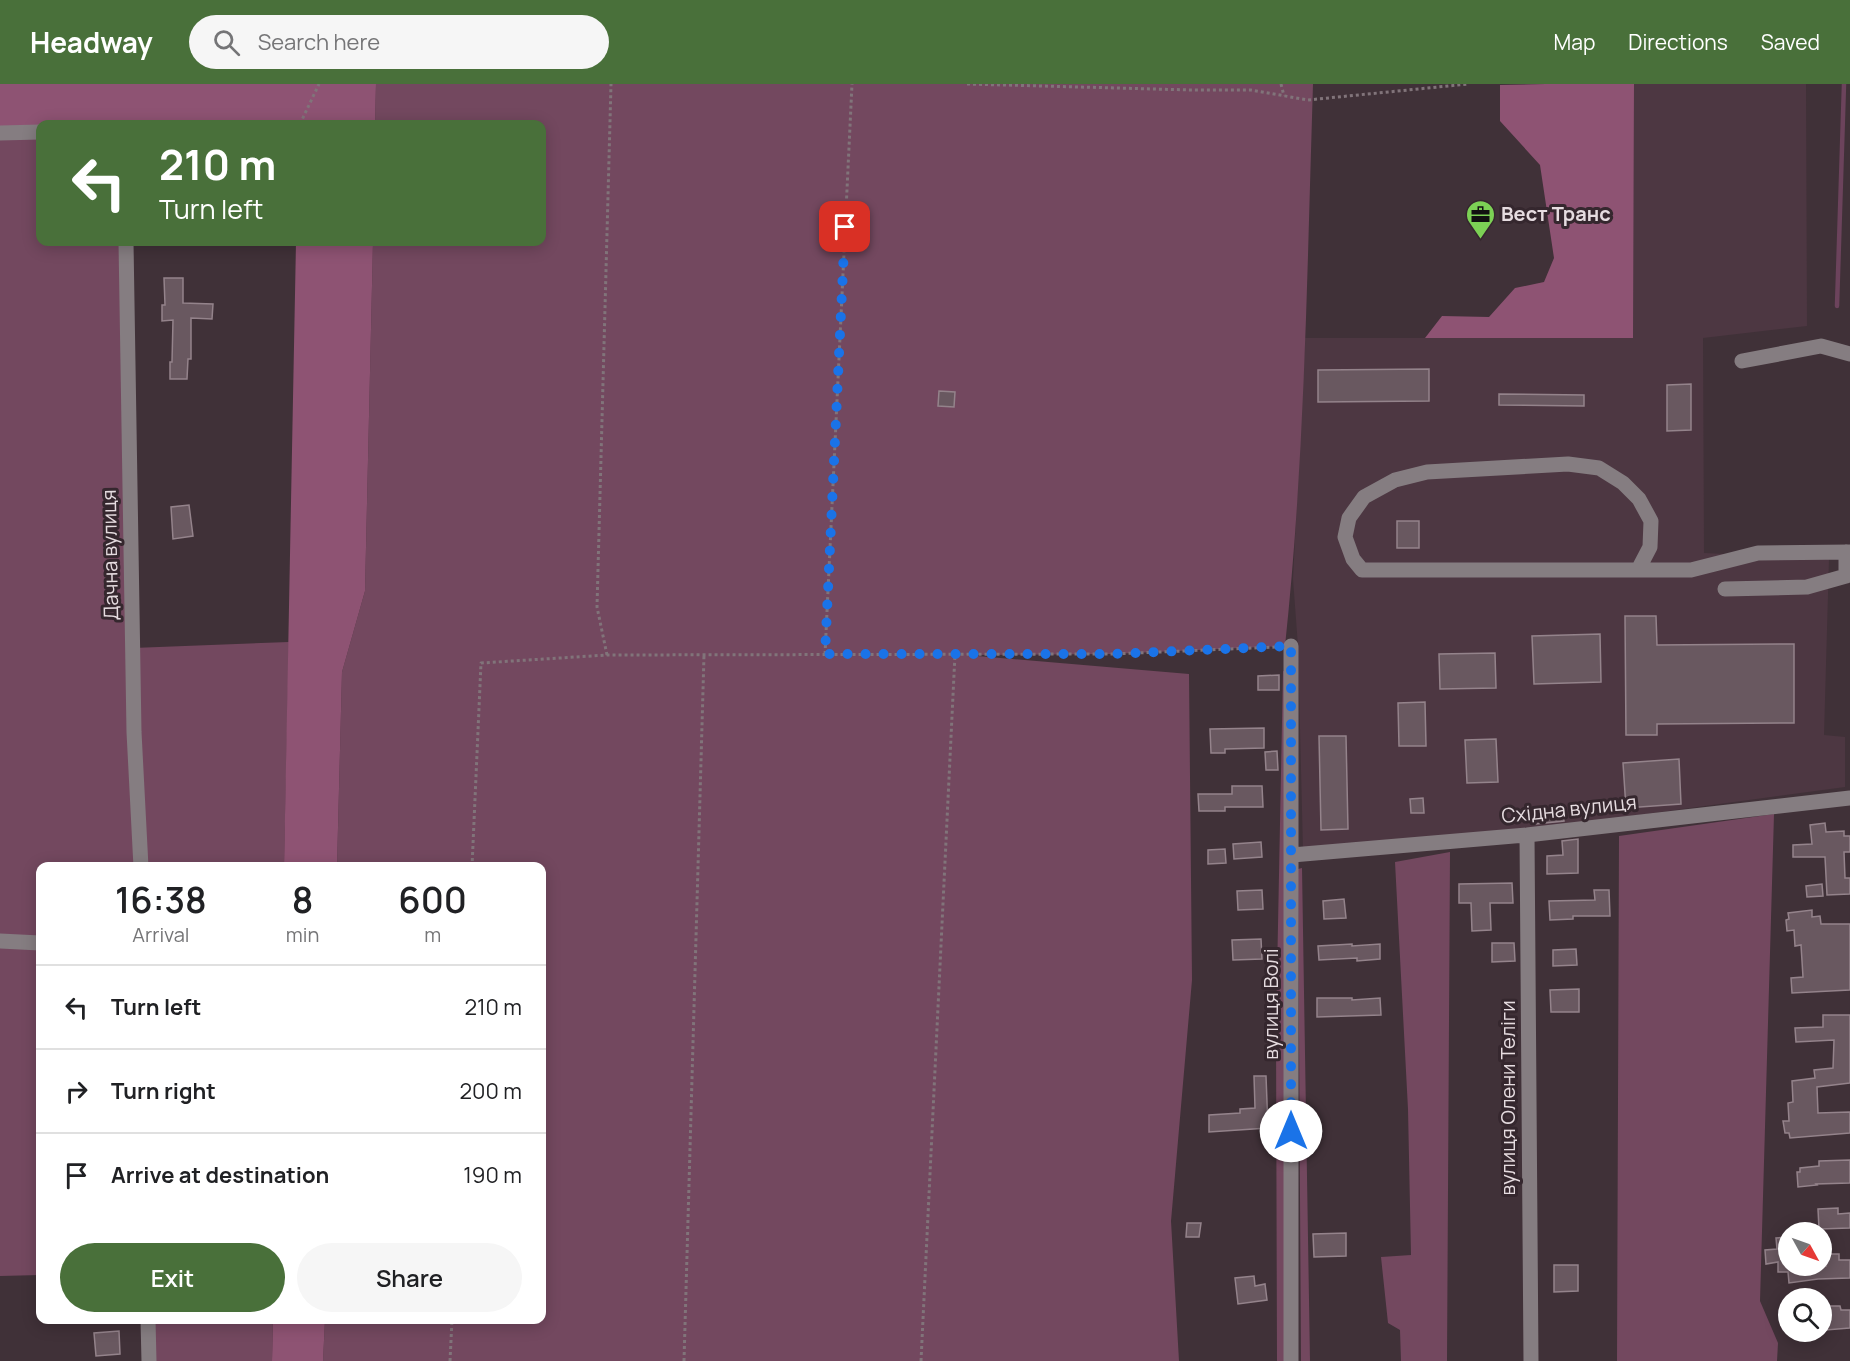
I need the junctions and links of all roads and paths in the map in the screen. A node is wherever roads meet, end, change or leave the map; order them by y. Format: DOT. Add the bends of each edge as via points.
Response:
graph roads {
  1 [pos="319,84"];
  2 [pos="611,84"];
  3 [pos="852,84"];
  4 [pos="967,84"];
  5 [pos="975,84"];
  6 [pos="1281,84"];
  7 [pos="1468,84"];
  8 [pos="1284,96"];
  9 [pos="302,120"];
  10 [pos="36,132"];
  11 [pos="0,133"];
  12 [pos="126,246"];
  13 [pos="1850,354"];
  14 [pos="1742,361"];
  15 [pos="1848,552"];
  16 [pos="1639,568"];
  17 [pos="1725,589"];
  18 [pos="1291,646"];
  19 [pos="825,654"];
  20 [pos="955,654"];
  21 [pos="607,655"];
  22 [pos="704,655"];
  23 [pos="1850,798"];
  24 [pos="1527,835"];
  25 [pos="1292,855"];
  26 [pos="141,862"];
  27 [pos="472,862"];
  28 [pos="0,941"];
  29 [pos="36,943"];
  30 [pos="148,1324"];
  31 [pos="452,1324"];
  32 [pos="149,1361"];
  33 [pos="450,1361"];
  34 [pos="684,1361"];
  35 [pos="921,1361"];
  36 [pos="1291,1361"];
  37 [pos="1531,1361"];
  1 -- 9 [label="path"];
  2 -- 21 [label="path" via="597,607"];
  3 -- 19 [label="path"];
  4 -- 5 [label="path"];
  5 -- 8 [label="path" via="1251,90"];
  6 -- 8 [label="path"];
  7 -- 8 [label="path" via="1308,100"];
  10 -- 11 [label="street"];
  12 -- 26 [label="street, Дачна вулиця" via="134,732"];
  13 -- 14 [label="street" via="1821,346"];
  15 -- 16 [label="street" via="1758,553 1691,570"];
  15 -- 17 [label="street" via="1846,576 1807,587"];
  16 -- 16 [label="street" via="1362,570 1345,537 1349,518 1364,496 1395,480 1427,472 1568,464 1599,468 1640,499 1651,521 1650,547"];
  18 -- 20 [label="path" via="1112,654"];
  18 -- 25 [label="street, вулиця Волі"];
  19 -- 20 [label="path"];
  19 -- 22 [label="path"];
  20 -- 35 [label="path"];
  21 -- 22 [label="path"];
  21 -- 27 [label="path" via="481,663"];
  22 -- 34 [label="path"];
  23 -- 24 [label="street, Східна вулиця"];
  24 -- 25 [label="street, Східна вулиця"];
  24 -- 37 [label="street, вулиця Олени Теліги"];
  25 -- 36 [label="street, вулиця Волі"];
  28 -- 29 [label="street"];
  30 -- 32 [label="street"];
  31 -- 33 [label="path"];
}
